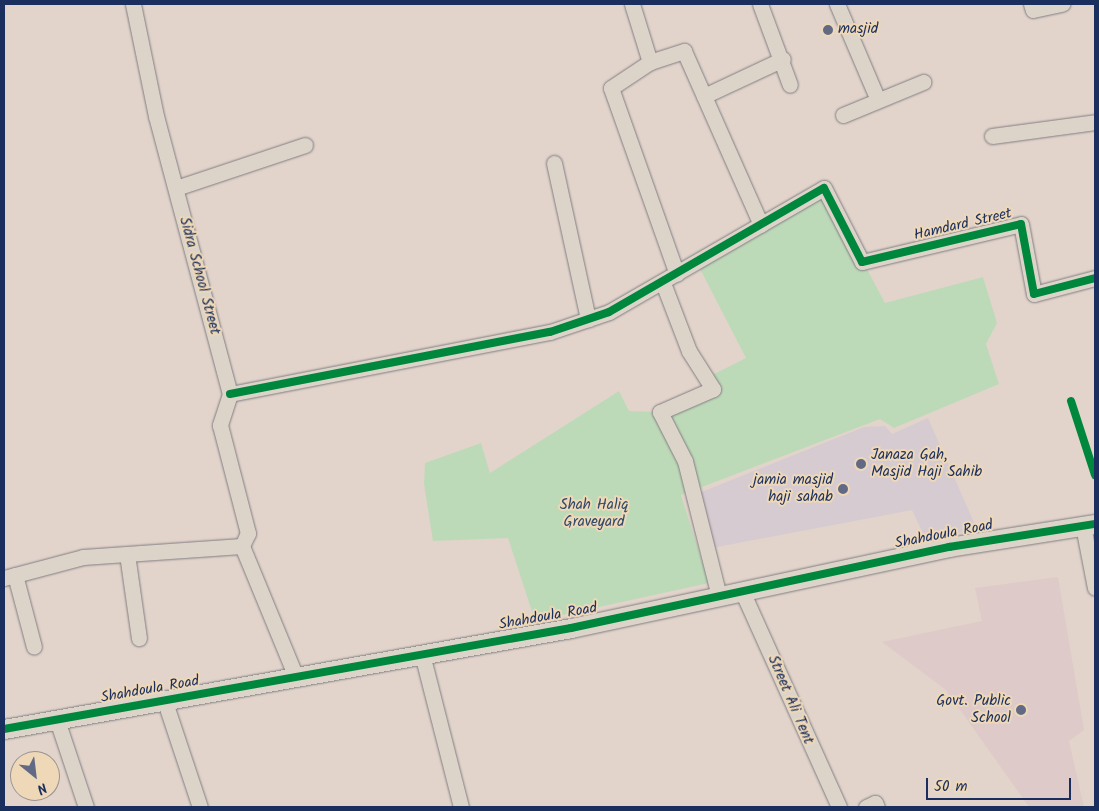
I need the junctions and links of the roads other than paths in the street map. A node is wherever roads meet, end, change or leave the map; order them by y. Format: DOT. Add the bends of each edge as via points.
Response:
graph roads {
  1 [pos="133,4"];
  2 [pos="632,4"];
  3 [pos="760,4"];
  4 [pos="838,4"];
  5 [pos="1031,4"];
  6 [pos="1062,4"];
  7 [pos="783,59"];
  8 [pos="650,62"];
  9 [pos="923,82"];
  10 [pos="790,85"];
  11 [pos="704,96"];
  12 [pos="878,100"];
  13 [pos="843,115"];
  14 [pos="1095,122"];
  15 [pos="992,136"];
  16 [pos="305,145"];
  17 [pos="554,163"];
  18 [pos="176,188"];
  19 [pos="761,225"];
  20 [pos="677,274"];
  21 [pos="1095,278"];
  22 [pos="663,283"];
  23 [pos="588,319"];
  24 [pos="230,394"];
  25 [pos="1089,525"];
  26 [pos="242,546"];
  27 [pos="127,554"];
  28 [pos="10,577"];
  29 [pos="1095,588"];
  30 [pos="742,591"];
  31 [pos="719,596"];
  32 [pos="139,638"];
  33 [pos="34,647"];
  34 [pos="422,654"];
  35 [pos="296,677"];
  36 [pos="164,702"];
  37 [pos="57,720"];
  38 [pos="4,729"];
  39 [pos="86,807"];
  40 [pos="200,807"];
  41 [pos="461,807"];
  42 [pos="839,807"];
  43 [pos="866,807"];
  44 [pos="877,807"];
  1 -- 18 [label="street, Sidra School Street"];
  2 -- 8 [label="street"];
  3 -- 7 [label="street"];
  4 -- 12 [label="street"];
  5 -- 6 [label="street" via="1033,10"];
  7 -- 10 [label="street"];
  7 -- 11 [label="street"];
  8 -- 11 [label="street" via="684,51"];
  8 -- 20 [label="street" via="611,88"];
  9 -- 12 [label="street"];
  11 -- 19 [label="street"];
  12 -- 13 [label="street"];
  14 -- 15 [label="street"];
  16 -- 18 [label="street"];
  17 -- 23 [label="street"];
  18 -- 24 [label="street, Sidra School Street"];
  19 -- 20 [label="street"];
  19 -- 21 [label="street, Hamdard Street" via="824,188 862,262 1021,224 1034,294"];
  20 -- 22 [label="street"];
  22 -- 23 [label="street" via="609,312"];
  22 -- 31 [label="street" via="689,351 713,389 660,412 685,461"];
  23 -- 24 [label="street" via="550,332"];
  24 -- 26 [label="street" via="220,425 248,533"];
  25 -- 29 [label="street"];
  25 -- 30 [label="street, Shahdoula Road" via="950,547"];
  26 -- 27 [label="street"];
  26 -- 35 [label="street"];
  27 -- 28 [label="street" via="83,557"];
  27 -- 32 [label="street"];
  28 -- 33 [label="street"];
  30 -- 31 [label="street, Shahdoula Road"];
  30 -- 42 [label="street, Street Ali Tent"];
  31 -- 34 [label="street, Shahdoula Road" via="571,628"];
  34 -- 35 [label="street, Shahdoula Road"];
  34 -- 41 [label="street"];
  35 -- 36 [label="street, Shahdoula Road"];
  36 -- 37 [label="street, Shahdoula Road"];
  36 -- 40 [label="street"];
  37 -- 38 [label="street, Shahdoula Road"];
  37 -- 39 [label="street"];
  43 -- 44 [label="street" via="876,804"];
}
